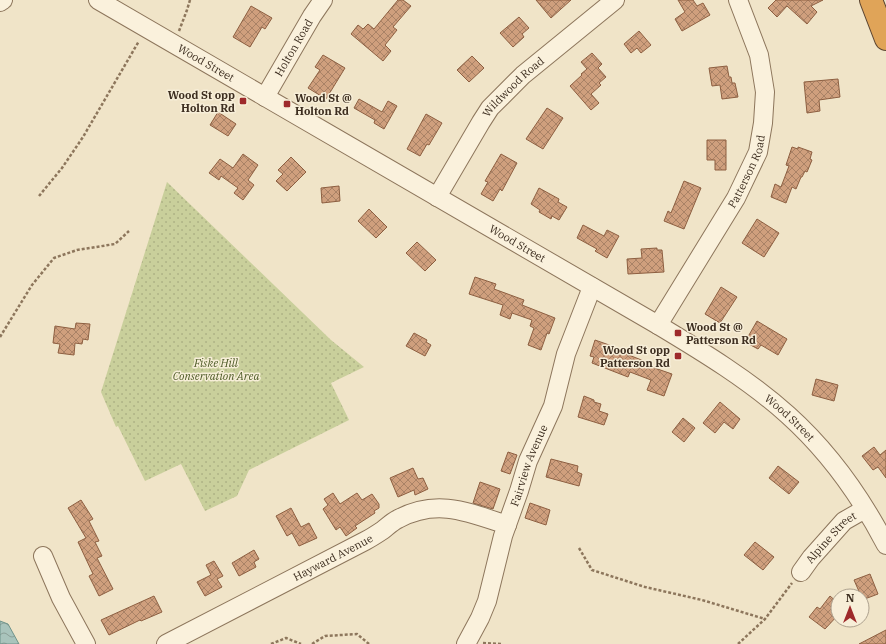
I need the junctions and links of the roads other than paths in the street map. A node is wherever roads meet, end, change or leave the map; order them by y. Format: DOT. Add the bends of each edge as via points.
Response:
graph roads {
  1 [pos="3,0"];
  2 [pos="98,0"];
  3 [pos="324,0"];
  4 [pos="615,0"];
  5 [pos="738,0"];
  6 [pos="871,0"];
  7 [pos="0,2"];
  8 [pos="886,39"];
  9 [pos="265,97"];
  10 [pos="437,197"];
  11 [pos="592,287"];
  12 [pos="658,325"];
  13 [pos="866,509"];
  14 [pos="507,525"];
  15 [pos="886,545"];
  16 [pos="43,556"];
  17 [pos="801,572"];
  18 [pos="197,636"];
  19 [pos="86,644"];
  20 [pos="166,644"];
  21 [pos="473,644"];
  1 -- 7 [label="street"];
  2 -- 9 [label="street, Wood Street"];
  3 -- 9 [label="street, Holton Road"];
  4 -- 10 [label="street, Wildwood Road" via="523,75 490,108"];
  5 -- 12 [label="street, Patterson Road" via="759,55 765,92 758,152 736,198"];
  6 -- 8 [label="highway"];
  9 -- 10 [label="street, Wood Street"];
  10 -- 11 [label="street, Wood Street"];
  11 -- 12 [label="street, Wood Street"];
  11 -- 14 [label="street, Fairview Avenue" via="566,354 553,406 530,456"];
  12 -- 13 [label="street, Wood Street" via="730,370 787,414 830,459"];
  13 -- 15 [label="street, Wood Street"];
  13 -- 17 [label="street, Alpine Street" via="844,521"];
  14 -- 18 [label="street, Hayward Avenue" via="451,508 410,514"];
  14 -- 21 [label="street, Fairview Avenue"];
  16 -- 19 [label="street" via="61,598"];
  18 -- 20 [label="street, Hayward Avenue"];
}
